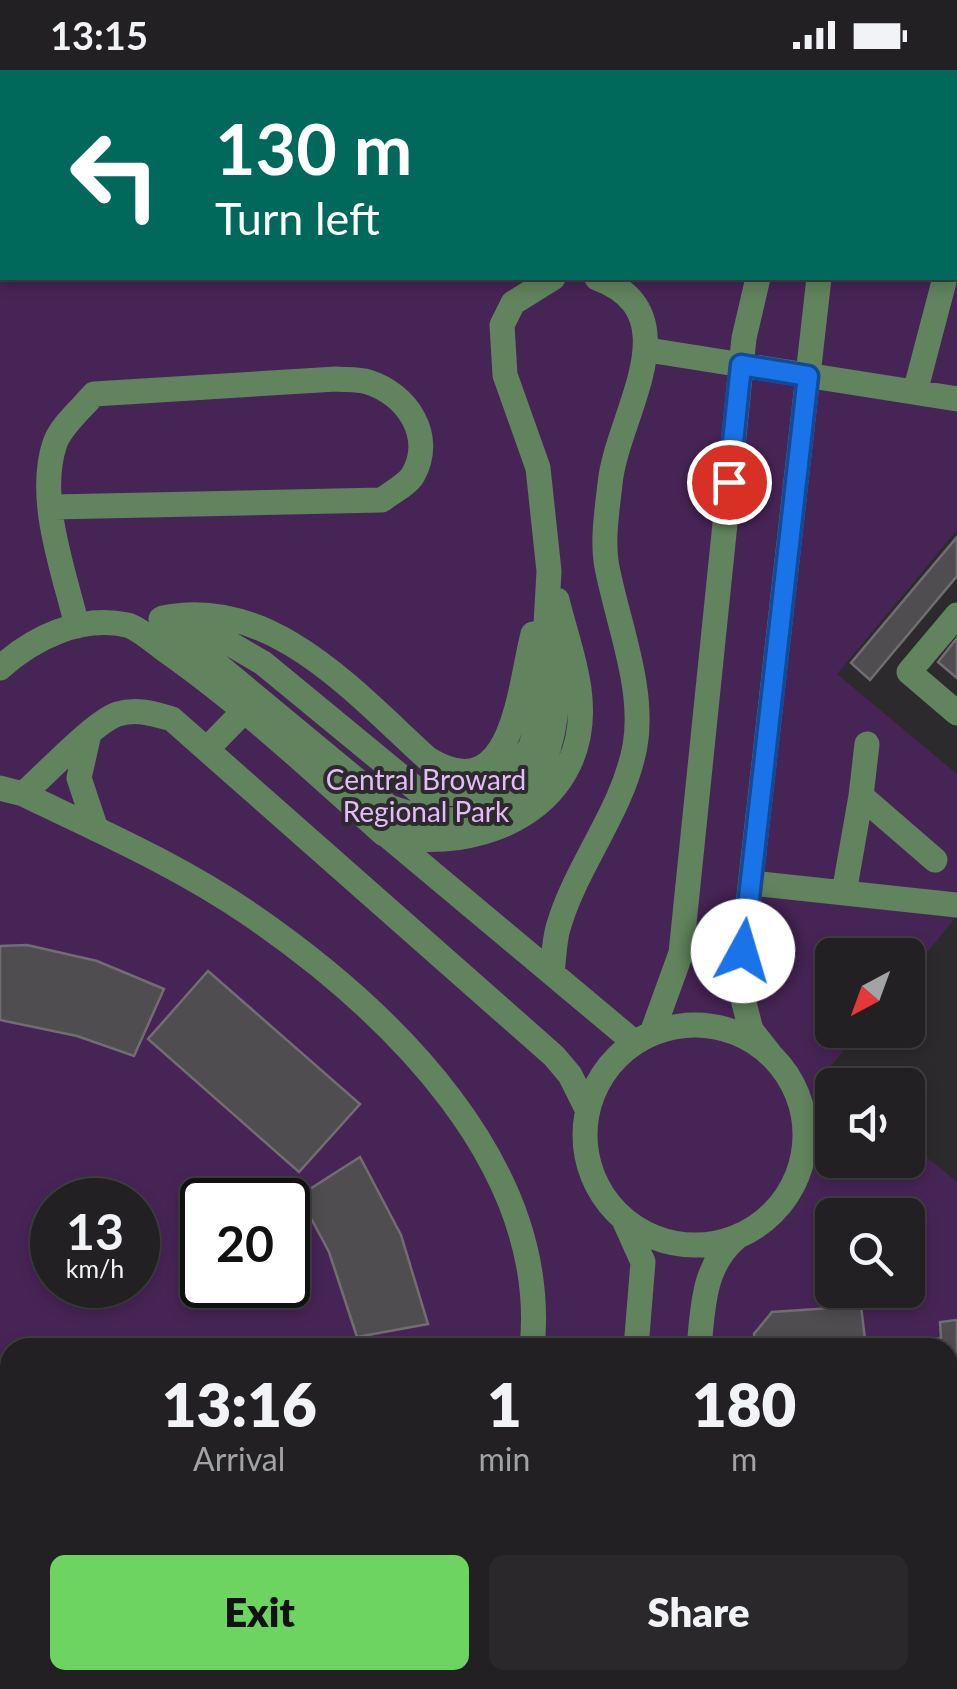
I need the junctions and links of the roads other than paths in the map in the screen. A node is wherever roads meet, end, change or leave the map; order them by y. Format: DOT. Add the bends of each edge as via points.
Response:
graph roads {
  1 [pos="550,280"];
  2 [pos="601,280"];
  3 [pos="758,280"];
  4 [pos="819,280"];
  5 [pos="944,280"];
  6 [pos="648,350"];
  7 [pos="741,365"];
  8 [pos="808,376"];
  9 [pos="916,392"];
  10 [pos="957,399"];
  11 [pos="52,508"];
  12 [pos="549,571"];
  13 [pos="957,614"];
  14 [pos="160,619"];
  15 [pos="129,625"];
  16 [pos="78,626"];
  17 [pos="0,668"];
  18 [pos="245,710"];
  19 [pos="957,713"];
  20 [pos="88,738"];
  21 [pos="867,744"];
  22 [pos="208,749"];
  23 [pos="11,791"];
  24 [pos="862,796"];
  25 [pos="96,829"];
  26 [pos="384,834"];
  27 [pos="935,860"];
  28 [pos="751,884"];
  29 [pos="844,893"];
  30 [pos="957,905"];
  31 [pos="552,973"];
  32 [pos="643,1038"];
  33 [pos="770,1054"];
  34 [pos="587,1108"];
  35 [pos="623,1218"];
  36 [pos="736,1238"];
  37 [pos="533,1338"];
  38 [pos="637,1338"];
  39 [pos="701,1338"];
  1 -- 12 [label="lane" via="514,303 500,347 538,468"];
  2 -- 6 [label="lane" via="634,305"];
  3 -- 7 [label="lane"];
  4 -- 8 [label="lane"];
  5 -- 9 [label="lane"];
  6 -- 7 [label="lane"];
  6 -- 31 [label="lane" via="618,436 606,524 606,564 637,712 635,746 558,928"];
  7 -- 8 [label="lane"];
  7 -- 32 [label="lane" via="681,952"];
  8 -- 9 [label="lane"];
  8 -- 28 [label="lane"];
  9 -- 10 [label="lane"];
  11 -- 11 [label="lane" via="382,500 412,478 422,450 418,425 405,404 368,382 94,394 56,439"];
  11 -- 16 [label="lane"];
  12 -- 14 [label="lane" via="506,743 473,771 450,772 428,758 291,642 197,611"];
  12 -- 14 [label="lane" via="558,684 554,745 540,772 500,809 447,820 388,807"];
  12 -- 26 [label="lane" via="580,691 572,758 559,783 536,807 478,838 417,842"];
  13 -- 19 [label="lane" via="909,672"];
  14 -- 15 [label="lane"];
  15 -- 16 [label="lane"];
  15 -- 18 [label="lane"];
  16 -- 17 [label="lane" via="25,646"];
  18 -- 22 [label="lane"];
  18 -- 26 [label="lane"];
  20 -- 22 [label="lane" via="100,723 142,711 172,718"];
  20 -- 23 [label="lane"];
  20 -- 25 [label="lane" via="79,778"];
  21 -- 24 [label="lane"];
  22 -- 34 [label="lane" via="554,1056"];
  23 -- 25 [label="lane"];
  24 -- 27 [label="lane"];
  24 -- 29 [label="lane"];
  25 -- 37 [label="lane" via="251,916 346,992 443,1093 487,1151 522,1234"];
  26 -- 31 [label="lane"];
  28 -- 29 [label="lane"];
  28 -- 33 [label="lane" via="739,984 751,1030"];
  29 -- 30 [label="lane"];
  31 -- 32 [label="lane"];
  32 -- 33 [label="lane" via="682,1026 714,1026"];
  32 -- 34 [label="lane" via="597,1083"];
  33 -- 36 [label="lane" via="793,1084 804,1119 804,1156 780,1204"];
  34 -- 35 [label="lane" via="590,1168"];
  35 -- 36 [label="lane" via="677,1244"];
  35 -- 38 [label="lane" via="643,1262"];
  36 -- 39 [label="lane" via="711,1270"];
}
